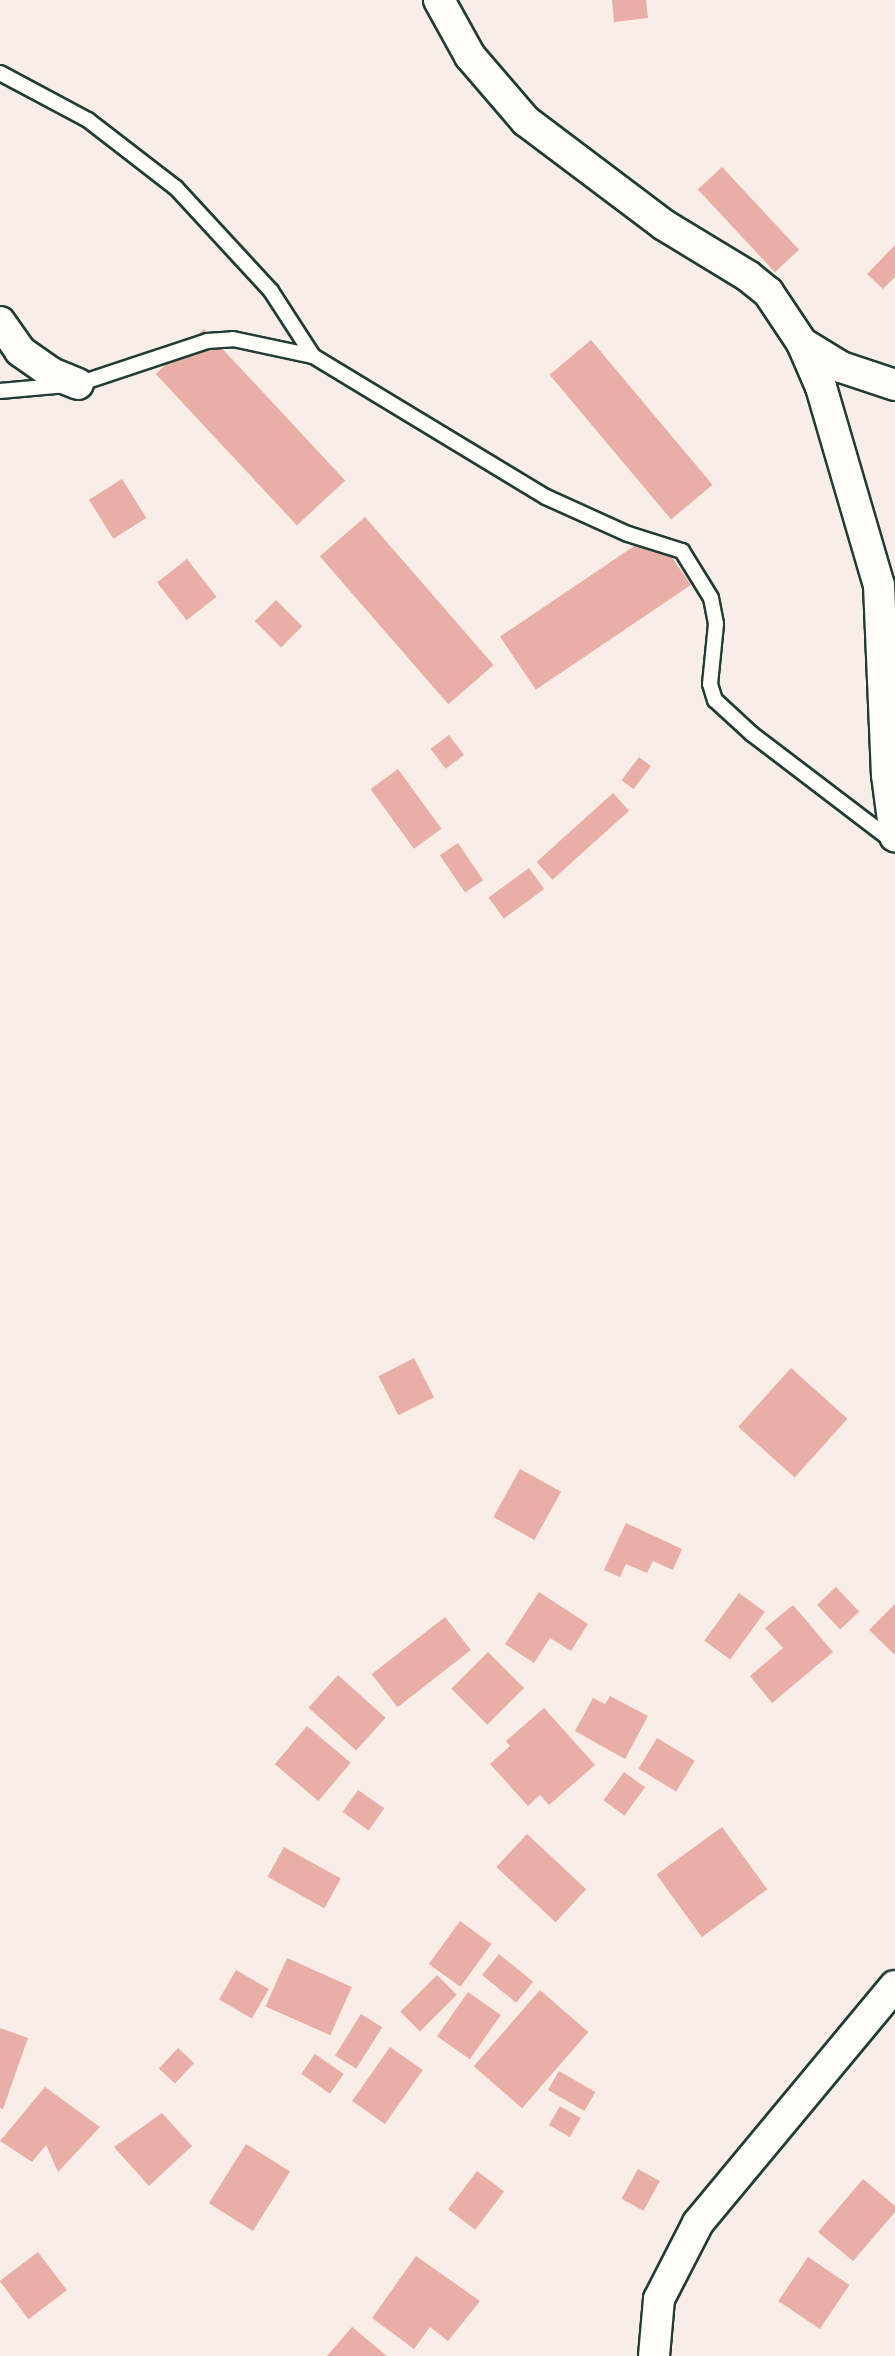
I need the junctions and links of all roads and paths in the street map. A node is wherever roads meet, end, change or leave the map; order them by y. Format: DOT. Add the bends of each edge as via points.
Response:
graph roads {
  1 [pos="439,0"];
  2 [pos="0,73"];
  3 [pos="0,322"];
  4 [pos="802,343"];
  5 [pos="313,356"];
  6 [pos="78,384"];
  7 [pos="895,385"];
  8 [pos="0,391"];
  9 [pos="895,836"];
  10 [pos="895,842"];
  11 [pos="895,1986"];
  12 [pos="654,2356"];
  1 -- 4 [label="street" via="470,56 526,121 664,225 768,292"];
  2 -- 5 [label="lane" via="88,120 176,188 271,290"];
  3 -- 6 [label="street" via="20,351 51,373"];
  4 -- 7 [label="street" via="841,367"];
  4 -- 9 [label="street" via="825,400 878,585 887,775"];
  5 -- 6 [label="lane" via="233,339 207,341"];
  5 -- 10 [label="lane" via="546,497 628,534 682,551 697,571 714,611 716,647 710,684 715,700 752,734"];
  6 -- 8 [label="lane"];
  11 -- 12 [label="street" via="698,2223 659,2299"];
}
